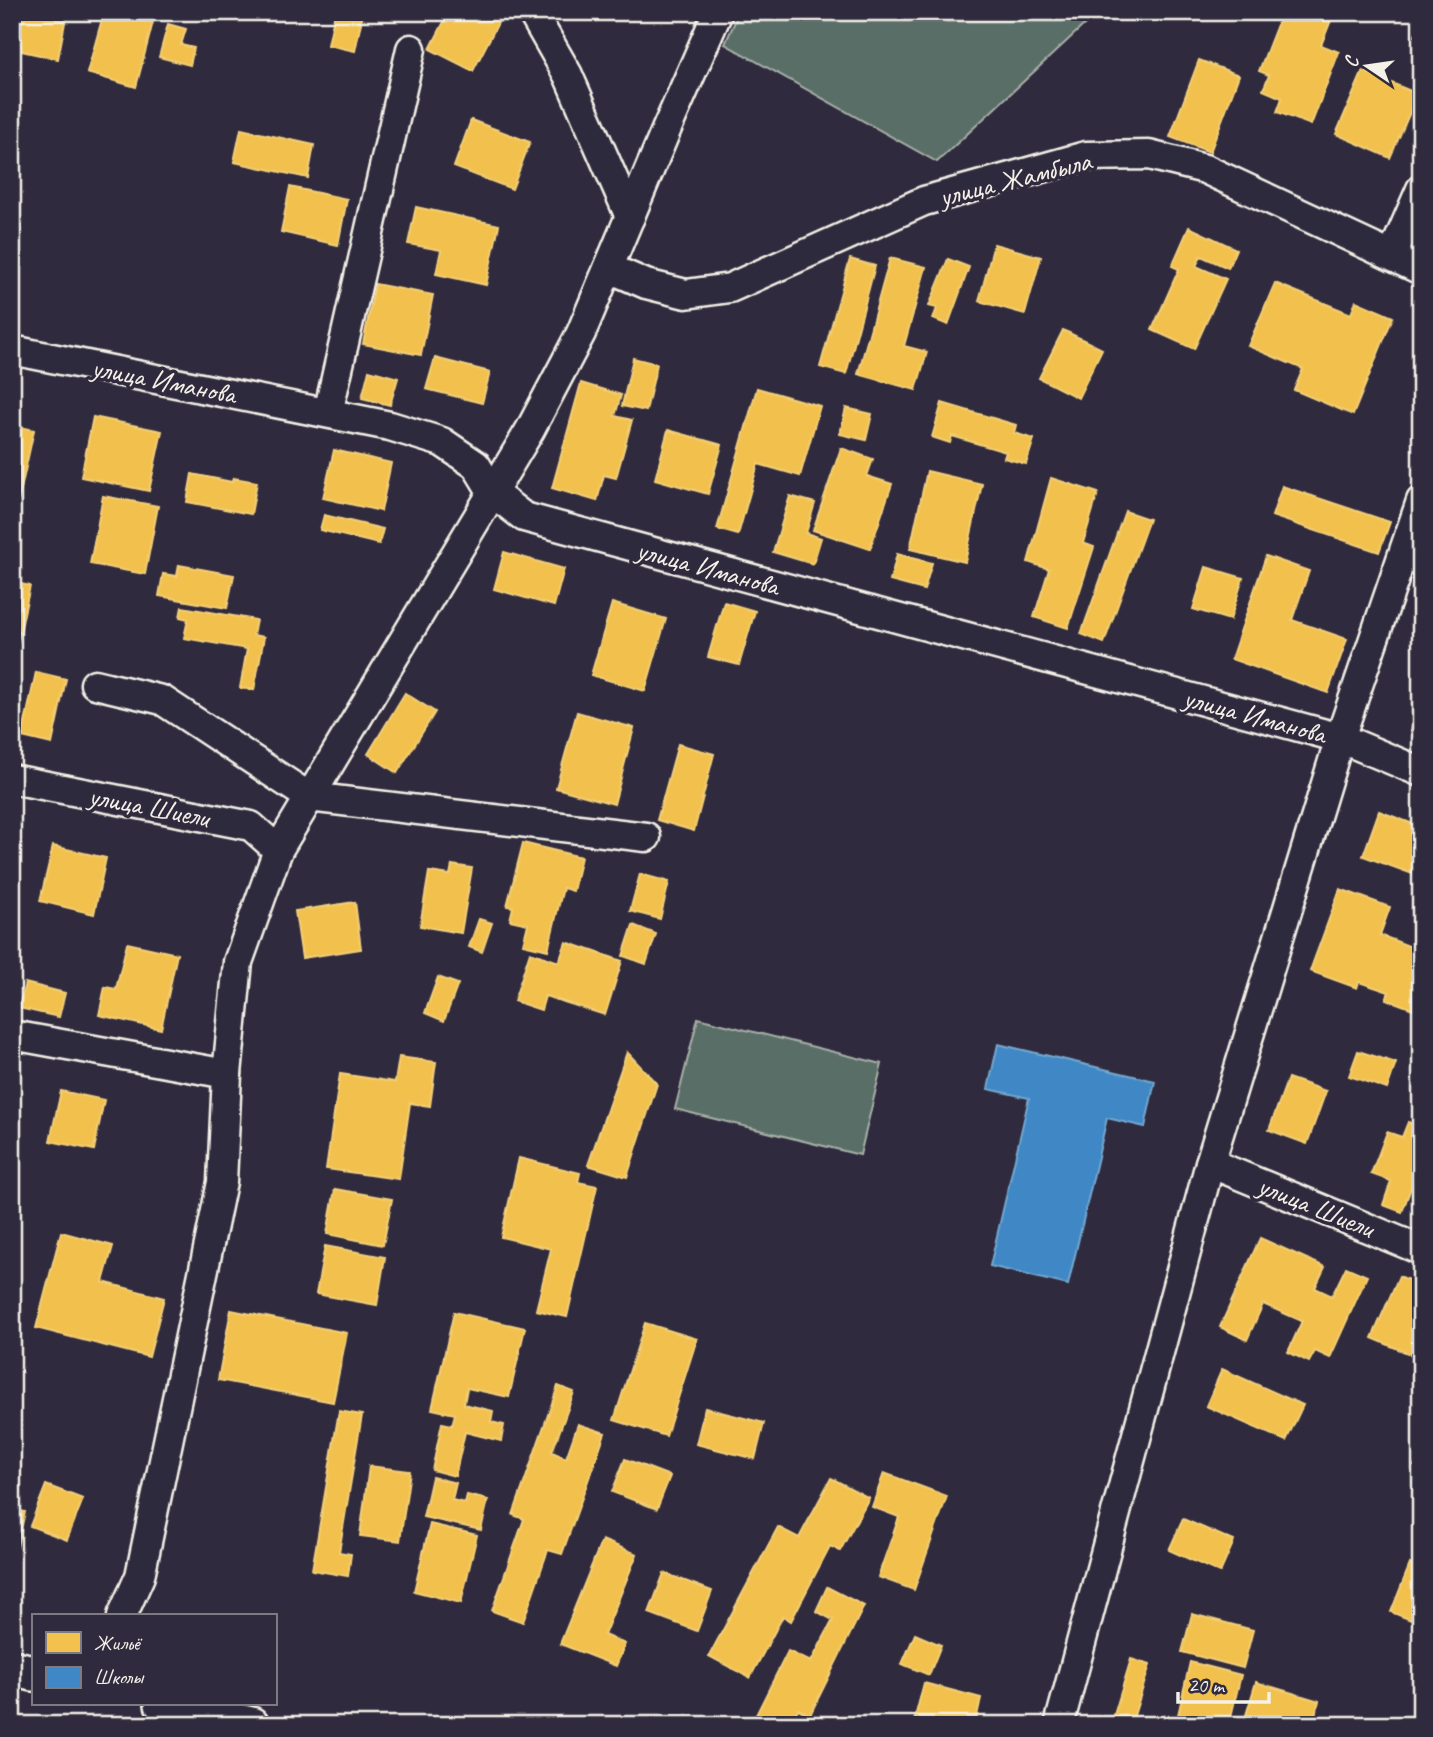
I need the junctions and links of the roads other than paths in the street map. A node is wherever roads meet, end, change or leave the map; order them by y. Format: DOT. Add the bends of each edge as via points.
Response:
graph roads {
  1 [pos="531,12"];
  2 [pos="718,12"];
  3 [pos="411,49"];
  4 [pos="1421,189"];
  5 [pos="630,217"];
  6 [pos="1392,256"];
  7 [pos="608,268"];
  8 [pos="1421,270"];
  9 [pos="12,350"];
  10 [pos="328,413"];
  11 [pos="493,493"];
  12 [pos="1421,501"];
  13 [pos="95,684"];
  14 [pos="1340,738"];
  15 [pos="1421,772"];
  16 [pos="12,779"];
  17 [pos="309,797"];
  18 [pos="646,837"];
  19 [pos="278,850"];
  20 [pos="12,1035"];
  21 [pos="226,1074"];
  22 [pos="1210,1163"];
  23 [pos="1421,1250"];
  24 [pos="123,1614"];
  25 [pos="12,1668"];
  26 [pos="32,1673"];
  27 [pos="171,1706"];
  28 [pos="251,1725"];
  29 [pos="1059,1725"];
  1 -- 5 [label="street" via="568,75"];
  2 -- 5 [label="street"];
  3 -- 10 [label="street"];
  4 -- 6 [label="street"];
  5 -- 7 [label="street"];
  6 -- 7 [label="street, улица Жамбыла" via="1205,169 1149,155 1086,156 924,201 730,288 686,294"];
  6 -- 8 [label="street, улица Жамбыла"];
  7 -- 11 [label="street" via="581,333"];
  9 -- 10 [label="street, улица Иманова"];
  10 -- 11 [label="street, улица Иманова" via="442,442 476,465"];
  11 -- 14 [label="street, улица Иманова" via="524,517"];
  11 -- 17 [label="street"];
  12 -- 14 [label="street"];
  13 -- 17 [label="street" via="162,700"];
  14 -- 15 [label="street, улица Иманова"];
  14 -- 22 [label="street"];
  16 -- 19 [label="street, улица Шиели" via="251,826"];
  17 -- 18 [label="street"];
  17 -- 19 [label="street"];
  19 -- 21 [label="street" via="238,962"];
  20 -- 21 [label="street"];
  21 -- 24 [label="street" via="222,1182 141,1576"];
  22 -- 23 [label="street, улица Шиели"];
  22 -- 29 [label="street"];
  25 -- 26 [label="street"];
  27 -- 28 [label="street"];
}
